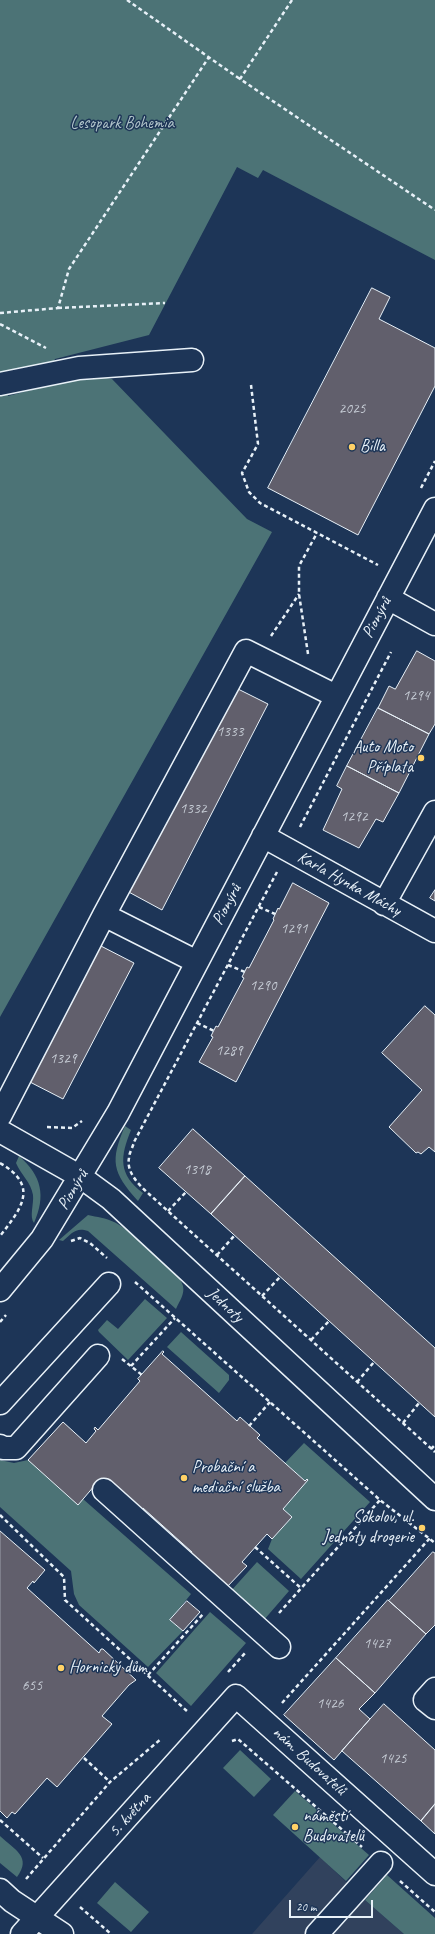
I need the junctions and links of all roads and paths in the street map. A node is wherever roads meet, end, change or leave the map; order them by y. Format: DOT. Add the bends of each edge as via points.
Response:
graph roads {
  1 [pos="127,0"];
  2 [pos="292,0"];
  3 [pos="209,57"];
  4 [pos="240,79"];
  5 [pos="435,210"];
  6 [pos="166,303"];
  7 [pos="58,308"];
  8 [pos="0,313"];
  9 [pos="0,324"];
  10 [pos="192,360"];
  11 [pos="79,368"];
  12 [pos="0,384"];
  13 [pos="252,385"];
  14 [pos="435,508"];
  15 [pos="317,534"];
  16 [pos="380,566"];
  17 [pos="299,594"];
  18 [pos="388,598"];
  19 [pos="435,624"];
  20 [pos="257,656"];
  21 [pos="313,684"];
  22 [pos="336,696"];
  23 [pos="435,812"];
  24 [pos="430,835"];
  25 [pos="263,836"];
  26 [pos="384,904"];
  27 [pos="259,907"];
  28 [pos="275,914"];
  29 [pos="104,916"];
  30 [pos="435,931"];
  31 [pos="197,962"];
  32 [pos="228,965"];
  33 [pos="245,972"];
  34 [pos="197,1023"];
  35 [pos="214,1031"];
  36 [pos="0,1116"];
  37 [pos="84,1120"];
  38 [pos="143,1125"];
  39 [pos="44,1126"];
  40 [pos="0,1131"];
  41 [pos="0,1163"];
  42 [pos="81,1177"];
  43 [pos="186,1192"];
  44 [pos="168,1211"];
  45 [pos="0,1236"];
  46 [pos="234,1236"];
  47 [pos="66,1246"];
  48 [pos="217,1255"];
  49 [pos="111,1273"];
  50 [pos="280,1277"];
  51 [pos="130,1278"];
  52 [pos="0,1290"];
  53 [pos="262,1296"];
  54 [pos="176,1318"];
  55 [pos="328,1321"];
  56 [pos="311,1340"];
  57 [pos="98,1356"];
  58 [pos="374,1362"];
  59 [pos="131,1366"];
  60 [pos="357,1382"];
  61 [pos="270,1402"];
  62 [pos="0,1403"];
  63 [pos="420,1404"];
  64 [pos="403,1423"];
  65 [pos="250,1426"];
  66 [pos="435,1444"];
  67 [pos="0,1446"];
  68 [pos="431,1448"];
  69 [pos="435,1452"];
  70 [pos="431,1488"];
  71 [pos="104,1490"];
  72 [pos="380,1500"];
  73 [pos="0,1515"];
  74 [pos="430,1538"];
  75 [pos="435,1542"];
  76 [pos="255,1547"];
  77 [pos="302,1589"];
  78 [pos="200,1608"];
  79 [pos="263,1631"];
  80 [pos="279,1647"];
  81 [pos="227,1673"];
  82 [pos="148,1675"];
  83 [pos="435,1689"];
  84 [pos="236,1696"];
  85 [pos="435,1708"];
  86 [pos="190,1714"];
  87 [pos="263,1720"];
  88 [pos="162,1738"];
  89 [pos="238,1739"];
  90 [pos="226,1743"];
  91 [pos="84,1758"];
  92 [pos="110,1782"];
  93 [pos="0,1820"];
  94 [pos="44,1858"];
  95 [pos="380,1863"];
  96 [pos="435,1874"];
  97 [pos="25,1880"];
  98 [pos="0,1890"];
  99 [pos="84,1900"];
  100 [pos="435,1912"];
  101 [pos="38,1917"];
  102 [pos="22,1934"];
  103 [pos="62,1934"];
  104 [pos="111,1934"];
  105 [pos="317,1934"];
  1 -- 3 [label="path"];
  2 -- 4 [label="path"];
  3 -- 4 [label="path"];
  3 -- 7 [label="path" via="69,269"];
  4 -- 5 [label="path"];
  6 -- 7 [label="path"];
  7 -- 8 [label="path"];
  9 -- 11 [label="path" via="30,338"];
  10 -- 11 [label="street"];
  11 -- 12 [label="street"];
  13 -- 15 [label="path" via="258,444 242,473 249,492 260,503"];
  14 -- 18 [label="street, Pionýrů"];
  15 -- 16 [label="path"];
  15 -- 17 [label="path" via="299,566"];
  17 -- 20 [label="path"];
  17 -- 21 [label="path"];
  18 -- 19 [label="street"];
  18 -- 22 [label="street, Pionýrů"];
  20 -- 21 [label="street"];
  20 -- 29 [label="street" via="246,651"];
  21 -- 22 [label="street"];
  22 -- 25 [label="street, Pionýrů"];
  23 -- 24 [label="street"];
  24 -- 26 [label="street"];
  25 -- 26 [label="street, Karla Hynka Máchy"];
  25 -- 31 [label="street, Pionýrů"];
  26 -- 30 [label="street, Karla Hynka Máchy"];
  27 -- 28 [label="path"];
  29 -- 31 [label="street"];
  29 -- 36 [label="street"];
  31 -- 42 [label="street, Pionýrů" via="118,1113"];
  32 -- 33 [label="path"];
  34 -- 35 [label="path"];
  37 -- 39 [label="path" via="72,1128"];
  38 -- 44 [label="path" via="128,1158 131,1171 137,1183"];
  40 -- 42 [label="street, Jednoty"];
  41 -- 45 [label="path" via="17,1174 24,1195 23,1203"];
  42 -- 52 [label="street, Pionýrů" via="42,1239"];
  42 -- 70 [label="street, Jednoty" via="110,1199"];
  43 -- 44 [label="path"];
  44 -- 48 [label="path"];
  46 -- 48 [label="path"];
  47 -- 49 [label="path" via="80,1238 90,1243"];
  48 -- 53 [label="path"];
  49 -- 62 [label="street"];
  50 -- 53 [label="path"];
  51 -- 54 [label="path"];
  53 -- 56 [label="path"];
  54 -- 59 [label="path"];
  54 -- 61 [label="path"];
  55 -- 56 [label="path"];
  56 -- 60 [label="path"];
  57 -- 67 [label="street" via="16,1448"];
  58 -- 60 [label="path"];
  60 -- 64 [label="path"];
  61 -- 65 [label="path"];
  61 -- 72 [label="path"];
  63 -- 64 [label="path"];
  64 -- 68 [label="path"];
  66 -- 68 [label="path"];
  68 -- 69 [label="path"];
  71 -- 79 [label="street"];
  72 -- 74 [label="path"];
  72 -- 77 [label="path"];
  73 -- 82 [label="path" via="64,1576 65,1600"];
  74 -- 75 [label="path"];
  74 -- 87 [label="path"];
  76 -- 77 [label="path"];
  77 -- 79 [label="path"];
  78 -- 82 [label="path" via="205,1612"];
  79 -- 80 [label="street"];
  79 -- 81 [label="path"];
  82 -- 86 [label="path"];
  83 -- 85 [label="street" via="425,1700"];
  84 -- 87 [label="street, nám. Budovatelů"];
  84 -- 101 [label="street, 5. května"];
  87 -- 89 [label="path"];
  87 -- 96 [label="street, nám. Budovatelů"];
  88 -- 92 [label="path"];
  89 -- 90 [label="path"];
  89 -- 95 [label="path"];
  91 -- 92 [label="path"];
  92 -- 94 [label="path"];
  93 -- 94 [label="path"];
  94 -- 97 [label="path"];
  95 -- 100 [label="path"];
  95 -- 105 [label="street"];
  98 -- 101 [label="street" via="12,1901"];
  99 -- 104 [label="path" via="79,1906"];
  101 -- 102 [label="street, 5. května"];
  101 -- 103 [label="street"];
}
